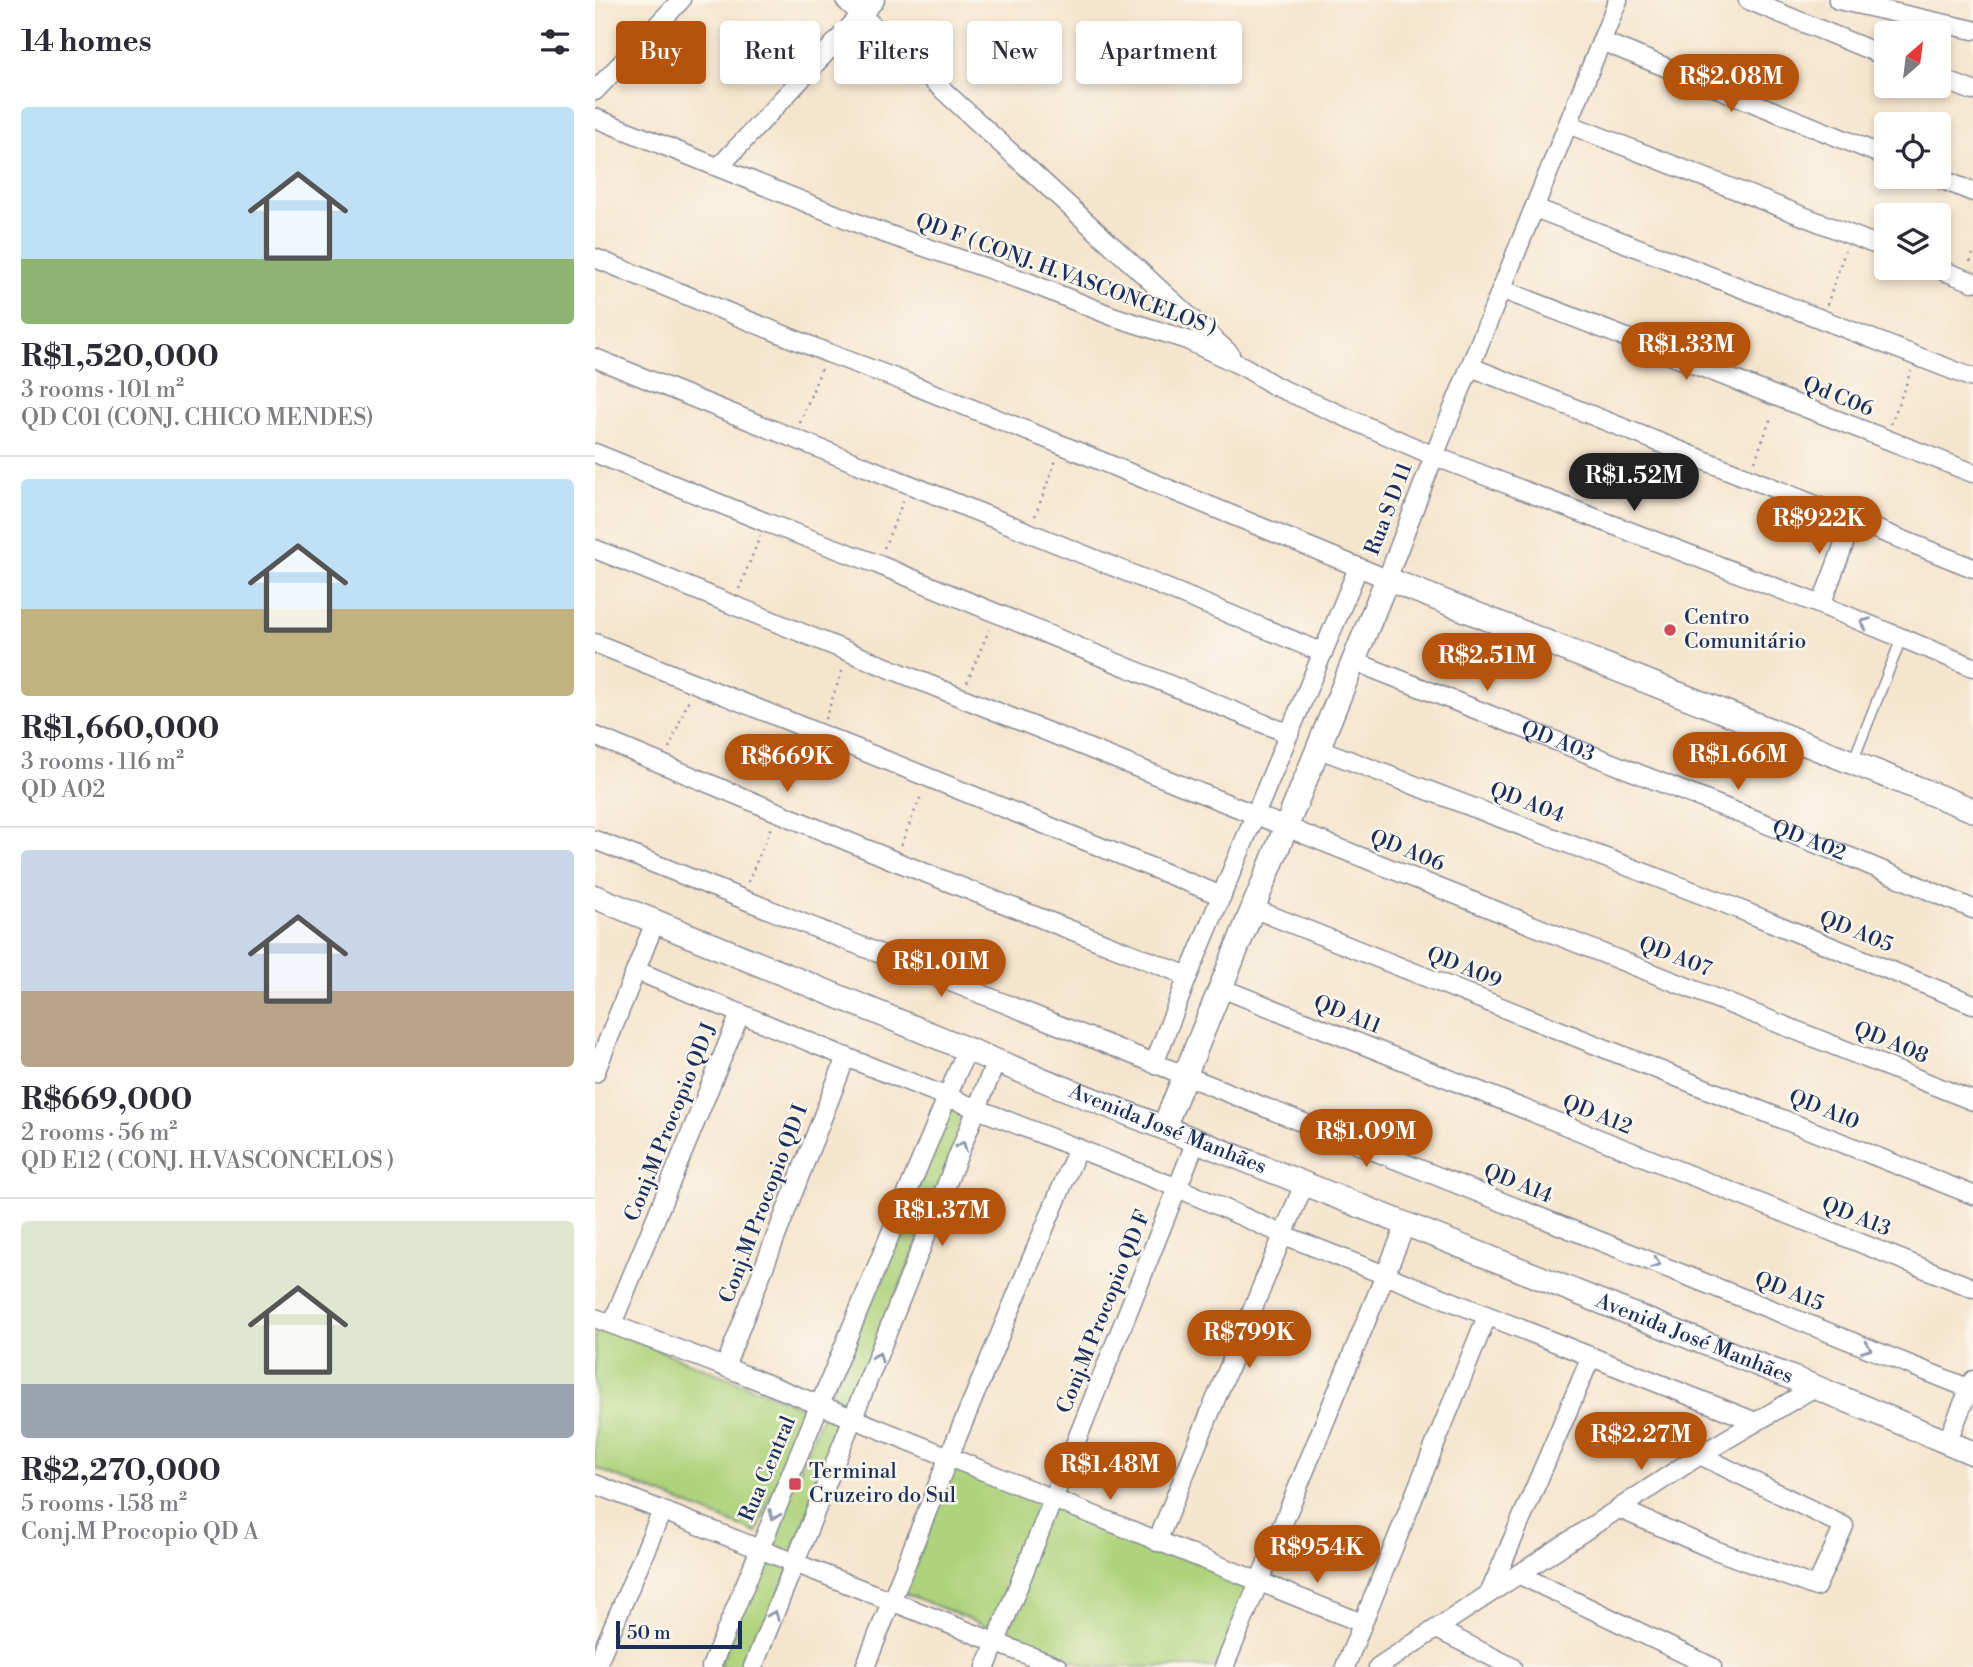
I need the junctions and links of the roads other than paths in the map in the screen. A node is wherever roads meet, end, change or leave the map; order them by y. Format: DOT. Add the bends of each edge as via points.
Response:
graph roads {
  1 [pos="681,0"];
  2 [pos="845,0"];
  3 [pos="875,0"];
  4 [pos="1618,0"];
  5 [pos="1748,0"];
  6 [pos="1838,0"];
  7 [pos="861,15"];
  8 [pos="1973,30"];
  9 [pos="1601,41"];
  10 [pos="1874,52"];
  11 [pos="1951,83"];
  12 [pos="1973,91"];
  13 [pos="595,92"];
  14 [pos="595,118"];
  15 [pos="1567,124"];
  16 [pos="1874,151"];
  17 [pos="719,167"];
  18 [pos="1951,183"];
  19 [pos="1973,192"];
  20 [pos="1535,208"];
  21 [pos="1874,244"];
  22 [pos="595,258"];
  23 [pos="1951,274"];
  24 [pos="1968,281"];
  25 [pos="1501,289"];
  26 [pos="595,358"];
  27 [pos="1471,367"];
  28 [pos="1246,368"];
  29 [pos="1973,378"];
  30 [pos="595,453"];
  31 [pos="1434,456"];
  32 [pos="1973,473"];
  33 [pos="1853,520"];
  34 [pos="595,549"];
  35 [pos="1358,568"];
  36 [pos="1973,568"];
  37 [pos="1387,579"];
  38 [pos="1821,605"];
  39 [pos="1902,637"];
  40 [pos="595,643"];
  41 [pos="1323,653"];
  42 [pos="1353,661"];
  43 [pos="1973,667"];
  44 [pos="1289,734"];
  45 [pos="595,736"];
  46 [pos="1317,748"];
  47 [pos="1607,761"];
  48 [pos="1852,762"];
  49 [pos="1973,810"];
  50 [pos="1256,815"];
  51 [pos="1285,827"];
  52 [pos="595,839"];
  53 [pos="1222,896"];
  54 [pos="1721,902"];
  55 [pos="597,904"];
  56 [pos="1252,908"];
  57 [pos="1973,909"];
  58 [pos="655,922"];
  59 [pos="1541,929"];
  60 [pos="637,971"];
  61 [pos="1188,976"];
  62 [pos="1221,988"];
  63 [pos="1973,1004"];
  64 [pos="740,1014"];
  65 [pos="1793,1027"];
  66 [pos="967,1049"];
  67 [pos="846,1057"];
  68 [pos="996,1061"];
  69 [pos="1154,1064"];
  70 [pos="1658,1069"];
  71 [pos="595,1073"];
  72 [pos="1185,1076"];
  73 [pos="1456,1083"];
  74 [pos="948,1097"];
  75 [pos="1973,1101"];
  76 [pos="977,1109"];
  77 [pos="1164,1127"];
  78 [pos="1196,1141"];
  79 [pos="1078,1148"];
  80 [pos="1304,1184"];
  81 [pos="1178,1188"];
  82 [pos="1722,1188"];
  83 [pos="1973,1195"];
  84 [pos="1406,1224"];
  85 [pos="1284,1235"];
  86 [pos="1592,1238"];
  87 [pos="1385,1275"];
  88 [pos="1973,1288"];
  89 [pos="1487,1315"];
  90 [pos="603,1321"];
  91 [pos="1591,1357"];
  92 [pos="725,1367"];
  93 [pos="1972,1386"];
  94 [pos="1815,1387"];
  95 [pos="819,1407"];
  96 [pos="852,1420"];
  97 [pos="1756,1422"];
  98 [pos="1947,1442"];
  99 [pos="1973,1453"];
  100 [pos="1700,1455"];
  101 [pos="948,1459"];
  102 [pos="595,1484"];
  103 [pos="1052,1500"];
  104 [pos="1621,1509"];
  105 [pos="662,1511"];
  106 [pos="1157,1542"];
  107 [pos="760,1549"];
  108 [pos="795,1563"];
  109 [pos="1518,1574"];
  110 [pos="1257,1582"];
  111 [pos="1490,1592"];
  112 [pos="892,1601"];
  113 [pos="1362,1623"];
  114 [pos="1437,1629"];
  115 [pos="996,1643"];
  116 [pos="596,1667"];
  117 [pos="711,1667"];
  118 [pos="753,1667"];
  119 [pos="865,1667"];
  120 [pos="986,1667"];
  121 [pos="1058,1667"];
  122 [pos="1224,1667"];
  123 [pos="1345,1667"];
  124 [pos="1378,1667"];
  125 [pos="1512,1667"];
  126 [pos="1712,1667"];
  1 -- 13 [label="street"];
  2 -- 7 [label="street"];
  3 -- 7 [label="street"];
  4 -- 9 [label="street, Rua S D 11"];
  5 -- 10 [label="street"];
  6 -- 8 [label="street"];
  7 -- 17 [label="street"];
  7 -- 28 [label="street"];
  9 -- 15 [label="street, Rua S D 11"];
  9 -- 16 [label="street"];
  11 -- 12 [label="street"];
  14 -- 17 [label="street, QD F ( CONJ. H.VASCONCELOS )"];
  15 -- 20 [label="street, Rua S D 11"];
  15 -- 21 [label="street"];
  17 -- 28 [label="street, QD F ( CONJ. H.VASCONCELOS )" via="872,229 1187,340"];
  18 -- 19 [label="street"];
  20 -- 25 [label="street, Rua S D 11"];
  20 -- 29 [label="street"];
  22 -- 35 [label="street"];
  23 -- 24 [label="street"];
  25 -- 27 [label="street, Rua S D 11"];
  25 -- 32 [label="street, Qd C06"];
  26 -- 41 [label="street"];
  27 -- 31 [label="street, Rua S D 11"];
  27 -- 33 [label="street"];
  28 -- 31 [label="street, QD F ( CONJ. H.VASCONCELOS )" via="1275,386"];
  30 -- 44 [label="street"];
  31 -- 37 [label="street, Rua S D 11"];
  31 -- 38 [label="street, QD F ( CONJ. H.VASCONCELOS )"];
  33 -- 36 [label="street"];
  33 -- 38 [label="street"];
  34 -- 50 [label="street, QD A06"];
  35 -- 37 [label="street"];
  35 -- 41 [label="street"];
  37 -- 42 [label="street"];
  37 -- 48 [label="street"];
  39 -- 38 [label="street, QD F ( CONJ. H.VASCONCELOS ), one-way"];
  39 -- 43 [label="street, QD F ( CONJ. H.VASCONCELOS )"];
  39 -- 48 [label="lane"];
  40 -- 53 [label="street"];
  41 -- 44 [label="street"];
  42 -- 46 [label="street"];
  42 -- 47 [label="street, QD A03"];
  44 -- 50 [label="street"];
  45 -- 61 [label="street"];
  46 -- 51 [label="street"];
  46 -- 54 [label="street, QD A04"];
  47 -- 57 [label="street, QD A02"];
  48 -- 49 [label="street"];
  50 -- 51 [label="street, QD A06"];
  50 -- 53 [label="street"];
  51 -- 56 [label="street"];
  51 -- 59 [label="street, QD A06"];
  52 -- 69 [label="street, QD A14"];
  53 -- 61 [label="street"];
  54 -- 63 [label="street, QD A05"];
  55 -- 58 [label="street, Avenida José Manhães"];
  56 -- 62 [label="street"];
  56 -- 70 [label="street, QD A09"];
  58 -- 60 [label="street"];
  58 -- 66 [label="street, Avenida José Manhães"];
  59 -- 65 [label="street, QD A07"];
  60 -- 64 [label="street"];
  60 -- 71 [label="street"];
  61 -- 69 [label="street"];
  62 -- 72 [label="street"];
  62 -- 73 [label="street, QD A11"];
  64 -- 67 [label="street"];
  64 -- 90 [label="street, Conj.M Procopio QD J"];
  65 -- 75 [label="street, QD A08"];
  66 -- 68 [label="street, Avenida José Manhães"];
  66 -- 74 [label="street, Rua Central"];
  67 -- 74 [label="street"];
  67 -- 92 [label="street, Conj.M Procopio QD I"];
  68 -- 76 [label="street"];
  68 -- 77 [label="street, Avenida José Manhães"];
  69 -- 72 [label="street, QD A14"];
  70 -- 83 [label="street, QD A10"];
  72 -- 77 [label="street"];
  72 -- 86 [label="street, QD A14"];
  73 -- 82 [label="street, QD A12"];
  74 -- 76 [label="street"];
  74 -- 95 [label="street, Rua Central"];
  76 -- 79 [label="street"];
  96 -- 76 [label="street, one-way"];
  77 -- 78 [label="street, Avenida José Manhães"];
  78 -- 80 [label="street, Avenida José Manhães"];
  78 -- 81 [label="street, Conj.M Procopio QD F"];
  79 -- 81 [label="street"];
  79 -- 101 [label="street"];
  80 -- 84 [label="street, Avenida José Manhães"];
  80 -- 85 [label="street"];
  81 -- 85 [label="street"];
  81 -- 103 [label="street, Conj.M Procopio QD F"];
  82 -- 88 [label="street, QD A13"];
  84 -- 87 [label="street"];
  84 -- 94 [label="street, Avenida José Manhães"];
  85 -- 87 [label="street"];
  85 -- 106 [label="street"];
  86 -- 93 [label="street, QD A15, one-way"];
  87 -- 89 [label="street"];
  87 -- 110 [label="street"];
  89 -- 91 [label="street"];
  89 -- 113 [label="street"];
  90 -- 92 [label="street"];
  91 -- 97 [label="street"];
  91 -- 111 [label="street"];
  92 -- 95 [label="street"];
  93 -- 98 [label="street"];
  94 -- 97 [label="street"];
  94 -- 98 [label="street, Avenida José Manhães"];
  95 -- 96 [label="street"];
  95 -- 107 [label="street, Rua Central, one-way"];
  96 -- 101 [label="street"];
  96 -- 108 [label="street"];
  97 -- 100 [label="street"];
  98 -- 99 [label="street, Avenida José Manhães"];
  100 -- 104 [label="street"];
  100 -- 104 [label="street" via="1844,1527 1816,1587"];
  101 -- 103 [label="street"];
  101 -- 112 [label="street"];
  102 -- 105 [label="street"];
  103 -- 106 [label="street"];
  103 -- 115 [label="street, Conj.M Procopio QD F"];
  104 -- 109 [label="street"];
  105 -- 107 [label="street"];
  105 -- 116 [label="street"];
  106 -- 110 [label="street"];
  107 -- 108 [label="street"];
  107 -- 117 [label="street, Rua Central"];
  108 -- 112 [label="street"];
  118 -- 108 [label="street, one-way"];
  109 -- 111 [label="street"];
  109 -- 126 [label="street"];
  110 -- 113 [label="street"];
  110 -- 122 [label="street"];
  111 -- 114 [label="street"];
  112 -- 115 [label="street"];
  112 -- 119 [label="street"];
  113 -- 123 [label="street"];
  114 -- 124 [label="street"];
  114 -- 125 [label="street"];
  115 -- 120 [label="street, Conj.M Procopio QD F"];
  115 -- 121 [label="street"];
}
